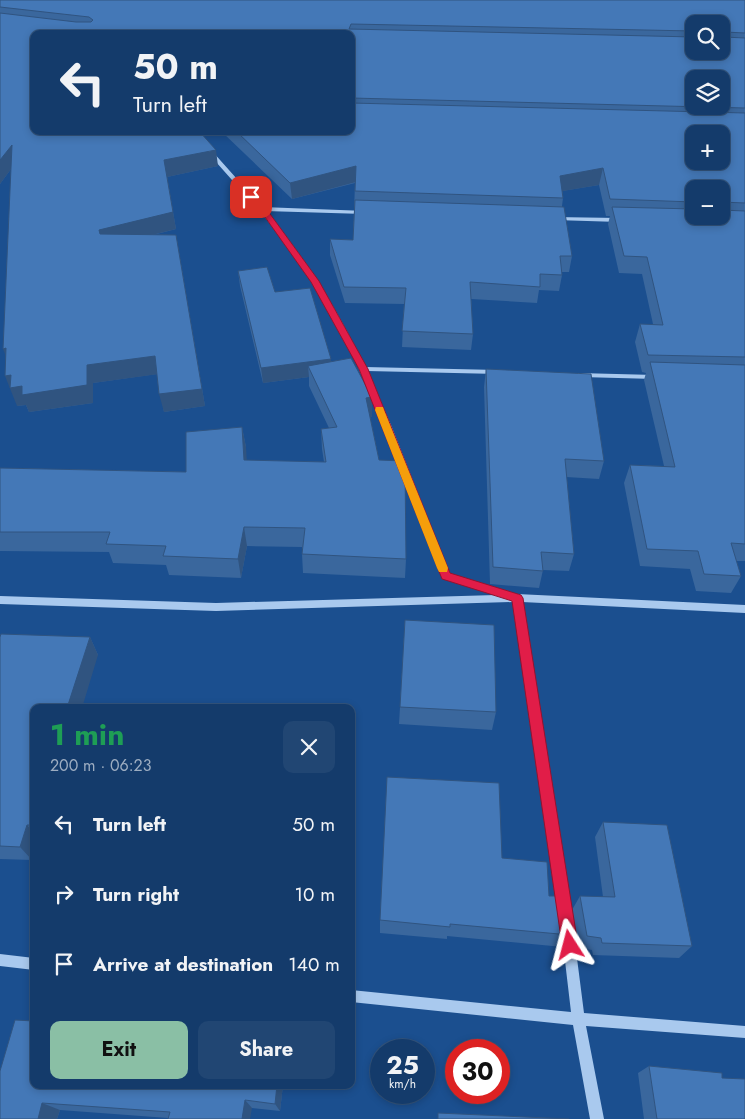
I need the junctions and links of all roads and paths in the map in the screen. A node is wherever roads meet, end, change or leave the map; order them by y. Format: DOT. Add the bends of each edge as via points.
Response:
graph roads {
  1 [pos="195,135"];
  2 [pos="262,209"];
  3 [pos="371,212"];
  4 [pos="548,218"];
  5 [pos="627,220"];
  6 [pos="363,369"];
  7 [pos="510,373"];
  8 [pos="569,374"];
  9 [pos="667,377"];
  10 [pos="517,598"];
  11 [pos="0,600"];
  12 [pos="745,609"];
  13 [pos="0,960"];
  14 [pos="30,964"];
  15 [pos="355,996"];
  16 [pos="578,1019"];
  17 [pos="745,1032"];
  18 [pos="597,1119"];
  1 -- 2 [label="street"];
  2 -- 3 [label="street"];
  2 -- 6 [label="street" via="315,281"];
  4 -- 5 [label="street"];
  6 -- 7 [label="street"];
  6 -- 10 [label="street" via="446,576"];
  8 -- 9 [label="street"];
  10 -- 11 [label="street" via="216,607"];
  10 -- 12 [label="street"];
  10 -- 16 [label="street" via="573,964"];
  13 -- 14 [label="street"];
  15 -- 16 [label="street"];
  16 -- 17 [label="street"];
  16 -- 18 [label="street"];
}
